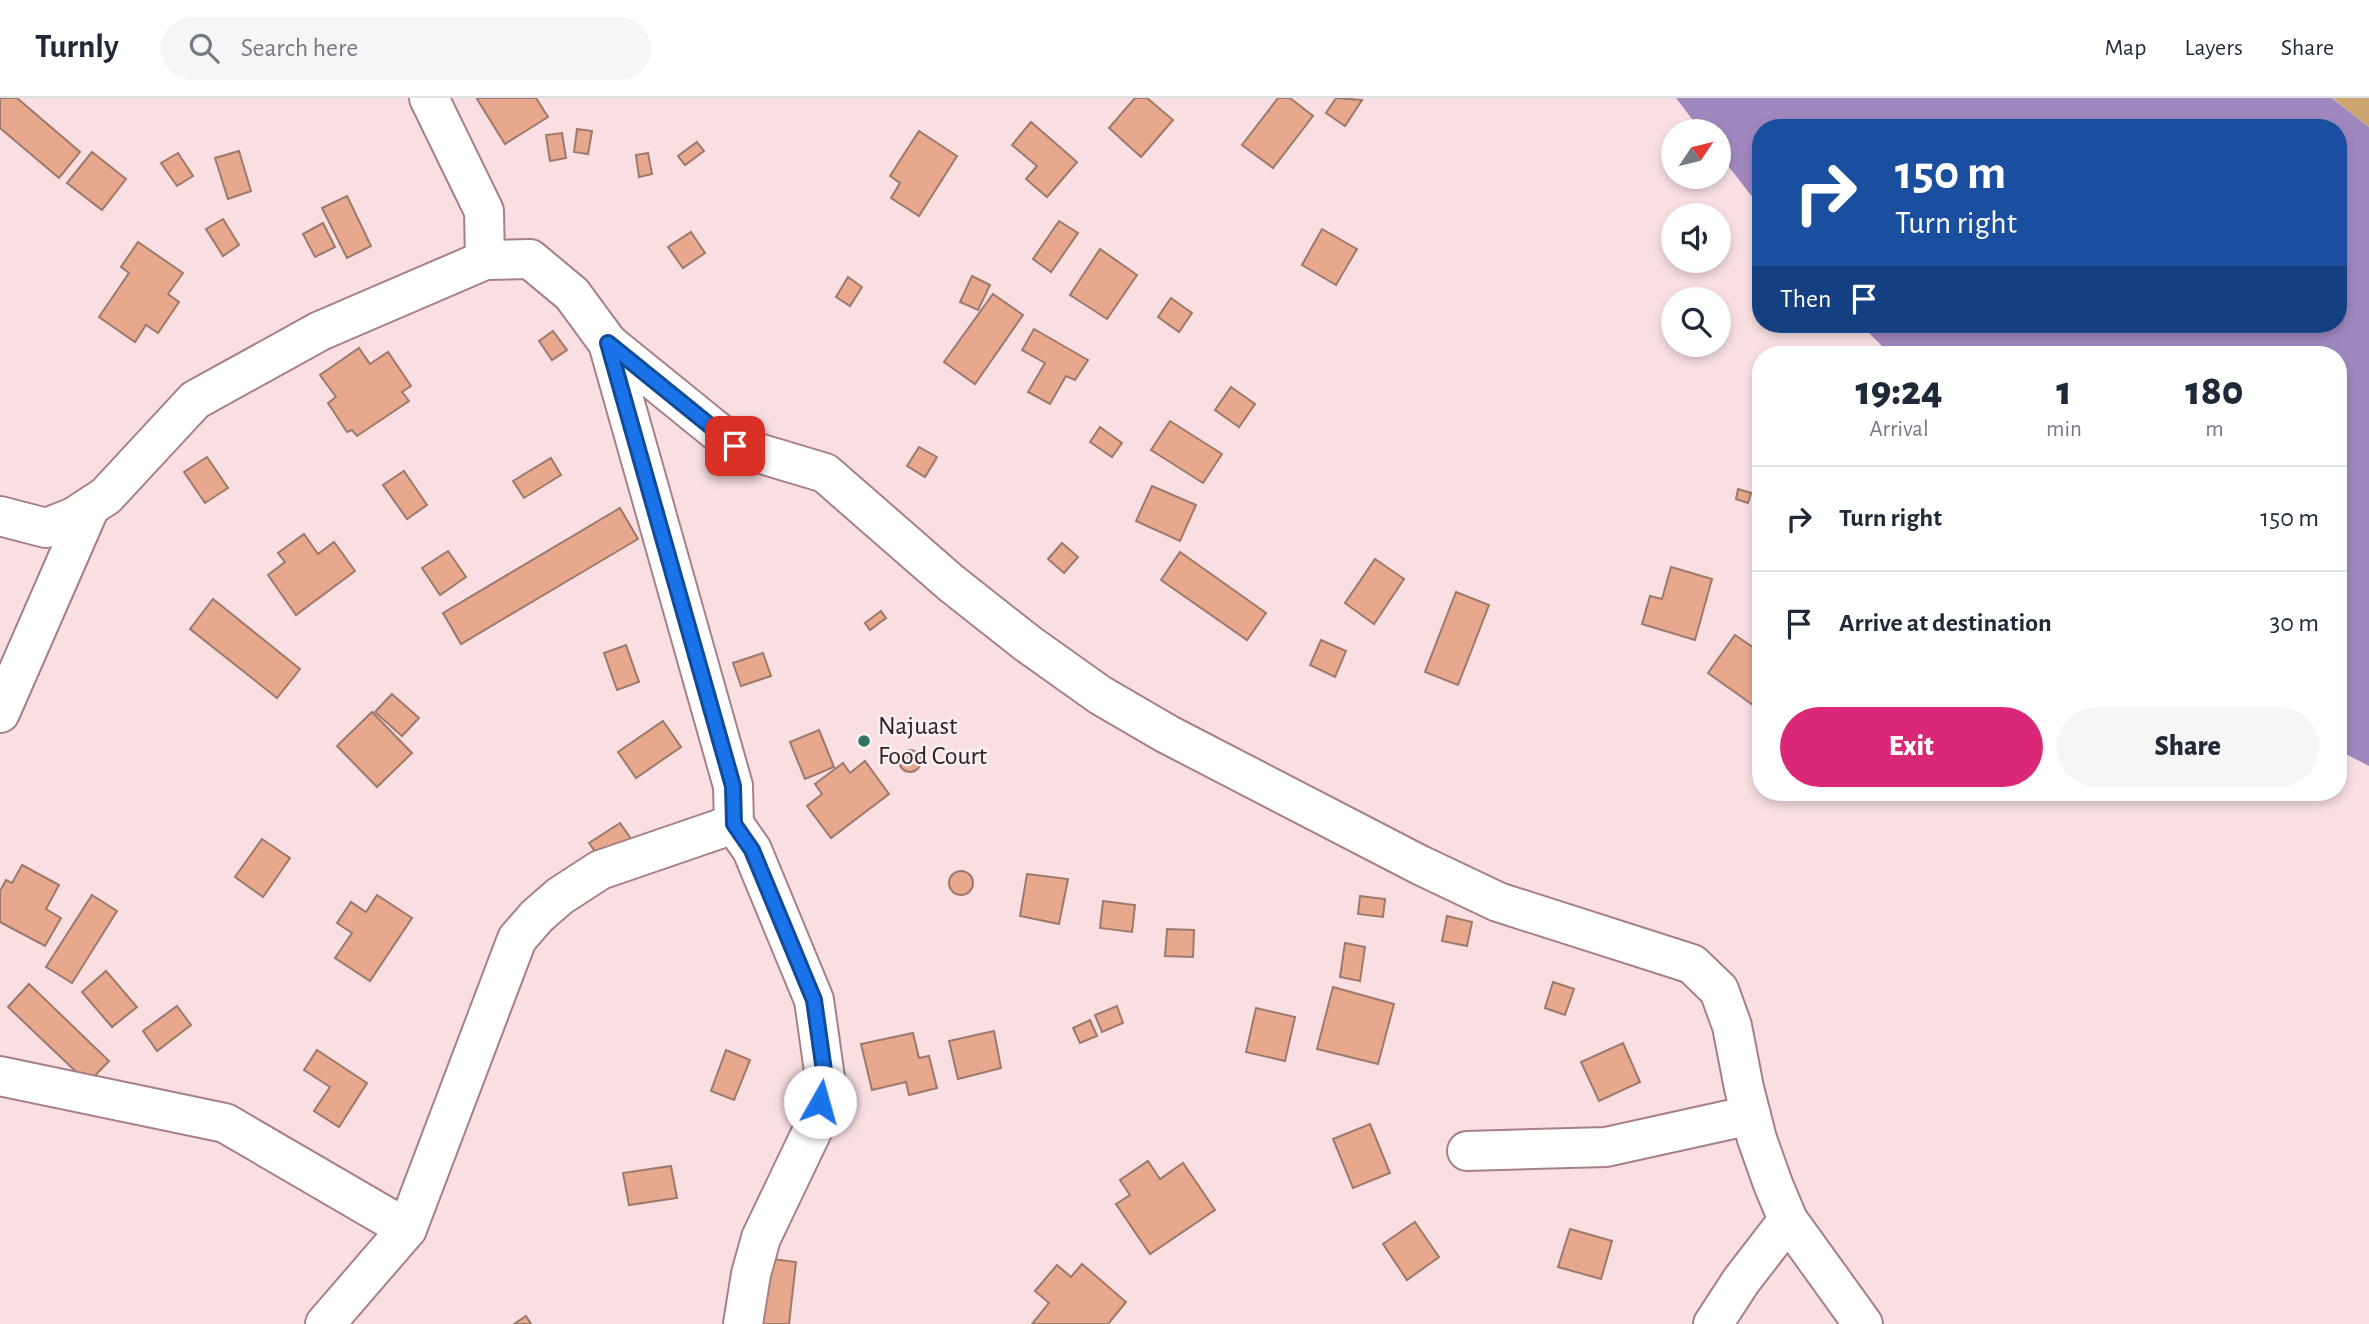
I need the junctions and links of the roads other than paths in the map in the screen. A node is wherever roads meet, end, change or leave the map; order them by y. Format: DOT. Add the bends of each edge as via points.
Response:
graph roads {
  1 [pos="429,98"];
  2 [pos="485,260"];
  3 [pos="608,343"];
  4 [pos="90,507"];
  5 [pos="0,516"];
  6 [pos="0,713"];
  7 [pos="734,824"];
  8 [pos="0,1076"];
  9 [pos="1751,1115"];
  10 [pos="1466,1151"];
  11 [pos="1788,1220"];
  12 [pos="407,1229"];
  13 [pos="325,1324"];
  14 [pos="743,1324"];
  15 [pos="1713,1324"];
  16 [pos="1863,1324"];
  1 -- 2 [label="street" via="484,211"];
  2 -- 3 [label="street" via="530,259 572,294"];
  2 -- 4 [label="street" via="320,331 195,400 106,496"];
  3 -- 7 [label="street" via="733,786"];
  3 -- 9 [label="street" via="735,446 825,473 951,583 1100,695 1497,902 1692,964 1719,990 1732,1026"];
  4 -- 5 [label="street" via="46,528"];
  4 -- 6 [label="street"];
  7 -- 12 [label="street" via="600,870 560,896 517,939"];
  7 -- 14 [label="street" via="752,850 814,1000 825,1078 814,1127 761,1238"];
  8 -- 12 [label="street" via="225,1124"];
  9 -- 10 [label="street" via="1606,1147"];
  9 -- 11 [label="street"];
  11 -- 15 [label="street"];
  11 -- 16 [label="street"];
  12 -- 13 [label="street"];
}
